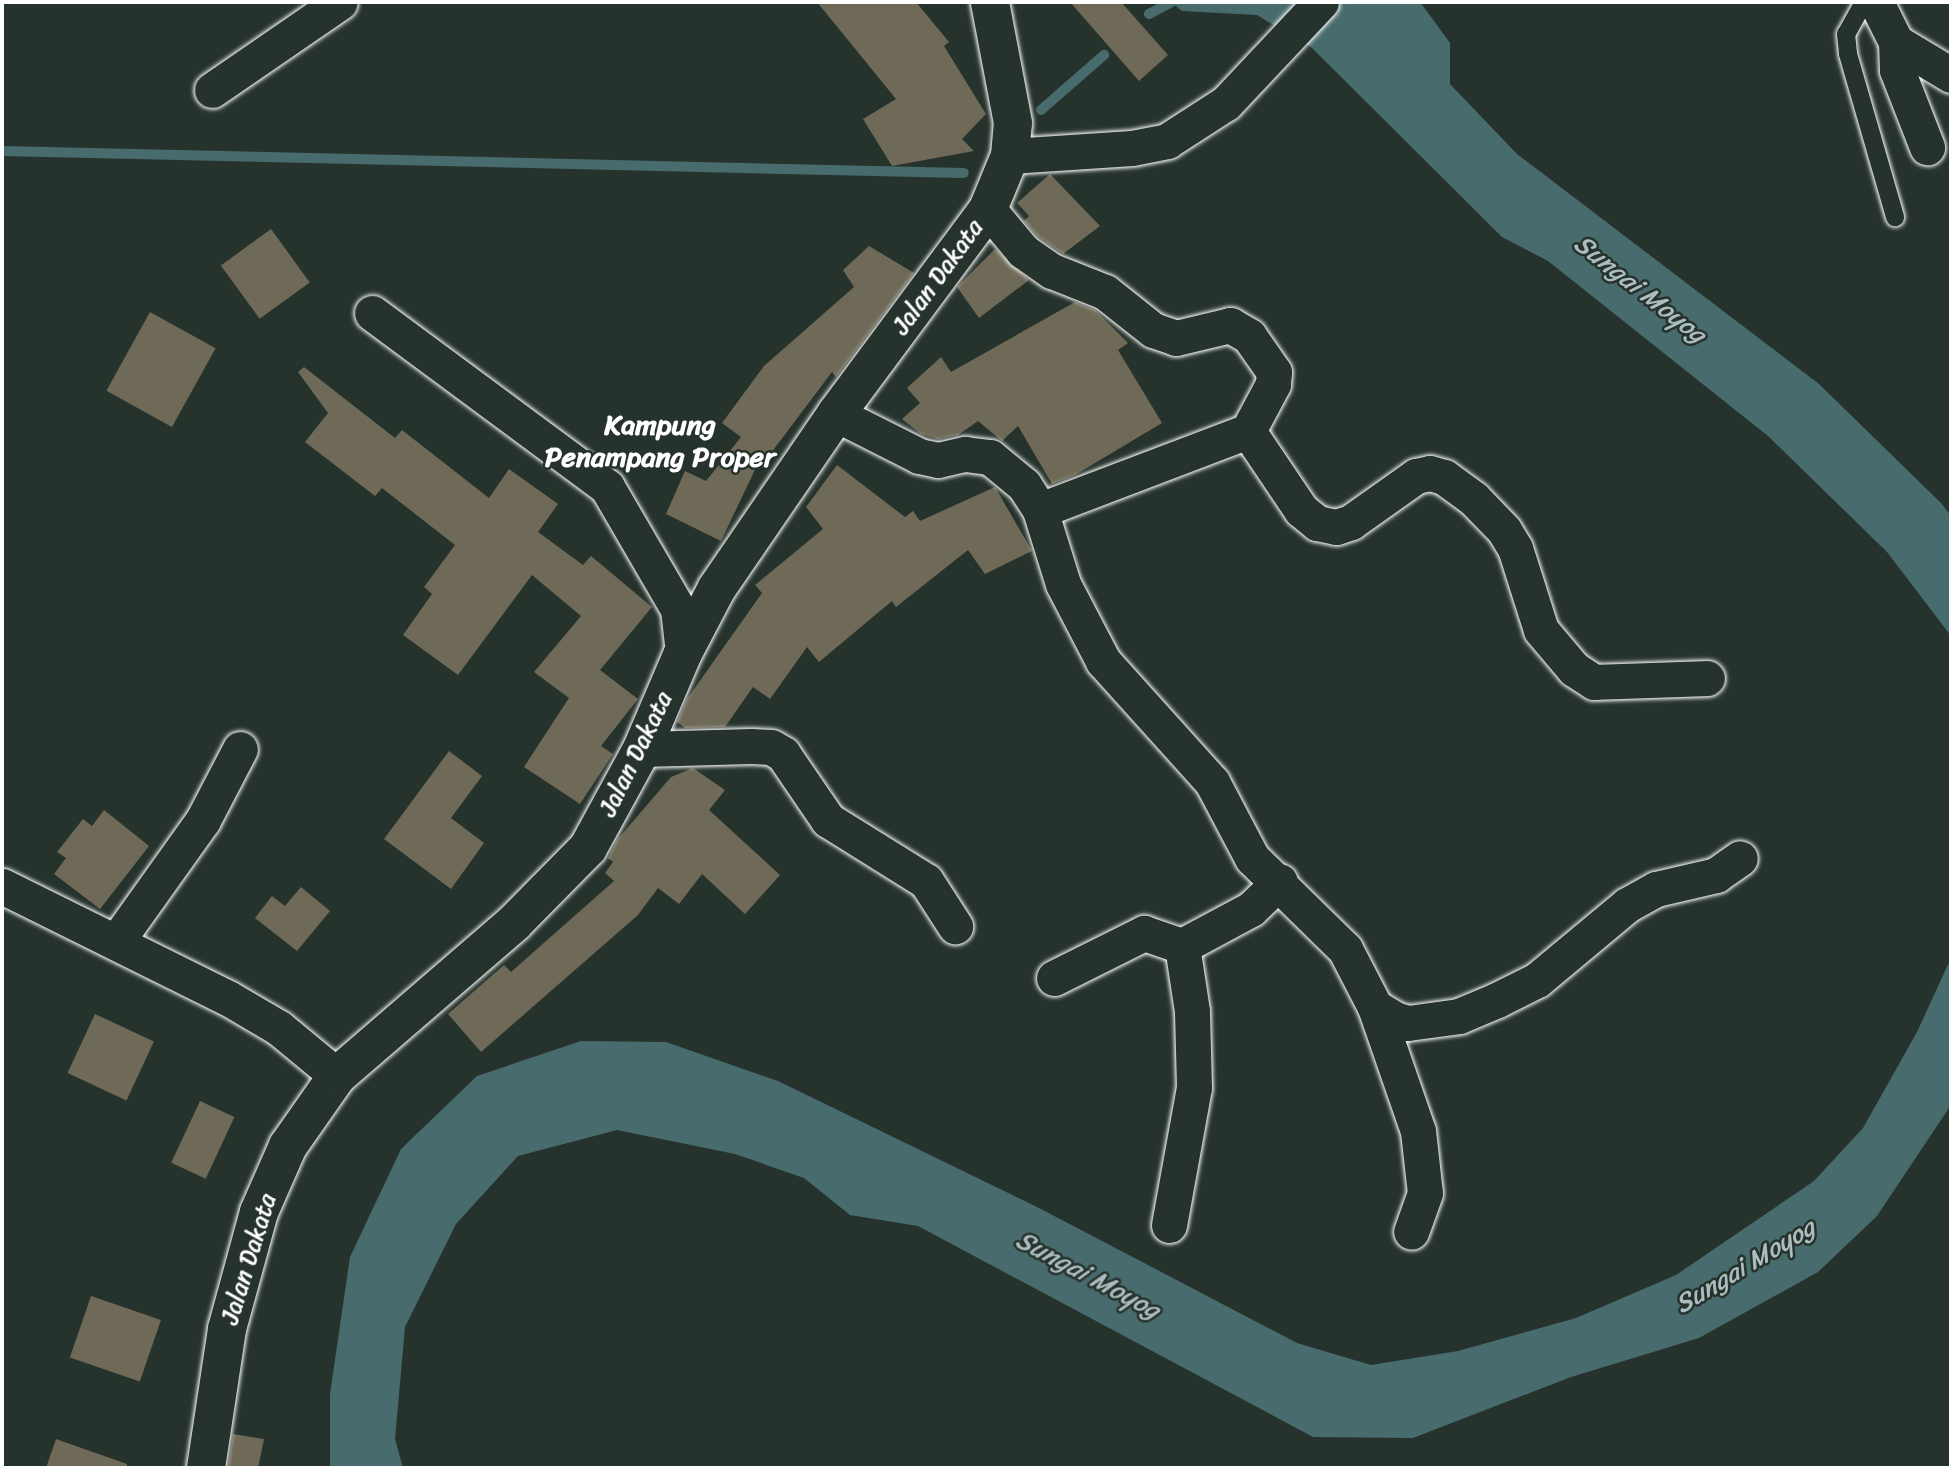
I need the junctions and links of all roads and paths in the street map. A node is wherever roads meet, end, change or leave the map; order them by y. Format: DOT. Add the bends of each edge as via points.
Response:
graph roads {
  1 [pos="340,2"];
  2 [pos="990,2"];
  3 [pos="1321,2"];
  4 [pos="1864,2"];
  5 [pos="1876,2"];
  6 [pos="1896,42"];
  7 [pos="1951,75"];
  8 [pos="212,90"];
  9 [pos="1927,147"];
  10 [pos="1010,156"];
  11 [pos="988,209"];
  12 [pos="1895,217"];
  13 [pos="372,313"];
  14 [pos="836,414"];
  15 [pos="1248,431"];
  16 [pos="1040,510"];
  17 [pos="683,653"];
  18 [pos="1707,678"];
  19 [pos="240,749"];
  20 [pos="642,749"];
  21 [pos="1740,858"];
  22 [pos="1280,881"];
  23 [pos="2,886"];
  24 [pos="955,926"];
  25 [pos="116,942"];
  26 [pos="1182,946"];
  27 [pos="1054,978"];
  28 [pos="1375,1007"];
  29 [pos="337,1076"];
  30 [pos="1169,1225"];
  31 [pos="1411,1231"];
  32 [pos="206,1468"];
  1 -- 8 [label="street"];
  2 -- 10 [label="street, Jalan Dakata" via="1013,123"];
  3 -- 10 [label="street" via="1277,52 1203,121 1167,141 1132,148"];
  4 -- 12 [label="lane" via="1846,34 1848,54"];
  5 -- 6 [label="street"];
  6 -- 7 [label="street"];
  6 -- 9 [label="street" via="1897,71"];
  10 -- 11 [label="street, Jalan Dakata"];
  11 -- 14 [label="street, Jalan Dakata"];
  11 -- 15 [label="street" via="1023,251 1052,271 1105,292 1167,338 1230,325 1249,336 1274,372 1273,384"];
  13 -- 17 [label="street" via="607,487 678,609"];
  14 -- 16 [label="street" via="919,456 938,460 965,454 990,457 1010,470"];
  14 -- 17 [label="street, Jalan Dakata" via="717,588"];
  15 -- 16 [label="street"];
  15 -- 18 [label="street" via="1301,510 1317,523 1336,527 1351,522 1416,477 1430,473 1444,477 1504,530 1515,548 1541,630 1574,669 1594,682"];
  16 -- 22 [label="street" via="1063,584 1103,661 1212,782 1252,858"];
  17 -- 20 [label="street, Jalan Dakata"];
  19 -- 25 [label="street" via="203,820"];
  20 -- 24 [label="street" via="771,747 783,754 828,820 926,881"];
  20 -- 29 [label="street, Jalan Dakata" via="588,848 566,873"];
  21 -- 28 [label="street" via="1716,875 1656,889 1627,905 1537,980 1459,1016 1408,1023"];
  22 -- 26 [label="street" via="1251,909"];
  22 -- 28 [label="street" via="1346,949"];
  23 -- 25 [label="street"];
  25 -- 29 [label="street" via="279,1028"];
  26 -- 27 [label="street" via="1144,933"];
  26 -- 30 [label="street" via="1192,1011 1194,1088"];
  28 -- 31 [label="street" via="1418,1131 1425,1193"];
  29 -- 32 [label="street, Jalan Dakata" via="288,1146 259,1212 227,1329"];
}
